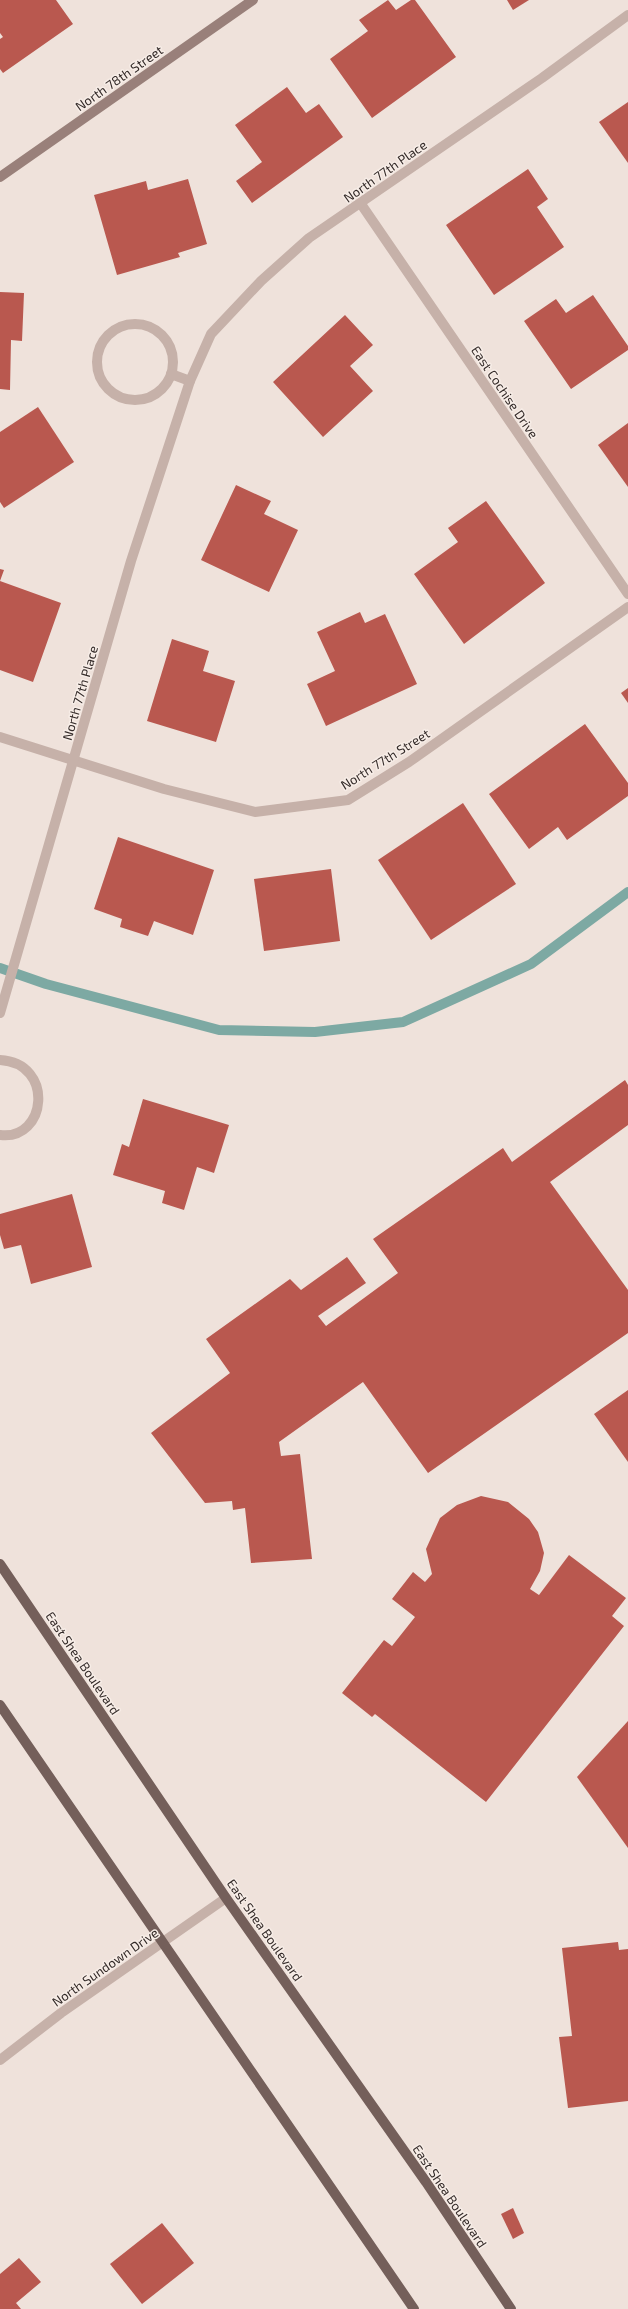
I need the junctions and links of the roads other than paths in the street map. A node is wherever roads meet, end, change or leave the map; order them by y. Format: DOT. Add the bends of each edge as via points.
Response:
graph roads {
  1 [pos="253,0"];
  2 [pos="628,15"];
  3 [pos="0,177"];
  4 [pos="361,204"];
  5 [pos="171,374"];
  6 [pos="190,381"];
  7 [pos="628,594"];
  8 [pos="628,607"];
  9 [pos="0,737"];
  10 [pos="74,759"];
  11 [pos="0,1013"];
  12 [pos="0,1060"];
  13 [pos="0,1135"];
  14 [pos="0,1564"];
  15 [pos="0,1705"];
  16 [pos="226,1898"];
  17 [pos="164,1942"];
  18 [pos="0,2060"];
  19 [pos="414,2309"];
  20 [pos="511,2309"];
  1 -- 3 [label="street, North 78th Street"];
  2 -- 4 [label="street, North 77th Place"];
  4 -- 6 [label="street, North 77th Place" via="309,238 261,281 212,334"];
  4 -- 7 [label="street, East Cochise Drive"];
  5 -- 5 [label="street" via="172,352 166,341 157,331 142,324 118,327 106,337 99,348 97,368 102,379 112,392 126,398 149,397 166,384"];
  5 -- 6 [label="street"];
  6 -- 10 [label="street, North 77th Place" via="130,562"];
  8 -- 10 [label="street, North 77th Street" via="409,762 348,800 255,812 164,789"];
  9 -- 10 [label="street, North 77th Street"];
  10 -- 11 [label="street, North 77th Place"];
  12 -- 13 [label="street" via="8,1060 23,1066 33,1077 39,1099 37,1110 25,1127 16,1133"];
  14 -- 16 [label="main road, East Shea Boulevard"];
  15 -- 17 [label="main road"];
  16 -- 17 [label="street, North Sundown Drive"];
  16 -- 20 [label="main road, East Shea Boulevard" via="426,2182"];
  17 -- 18 [label="street, North Sundown Drive" via="61,2013"];
  17 -- 19 [label="main road"];
}
